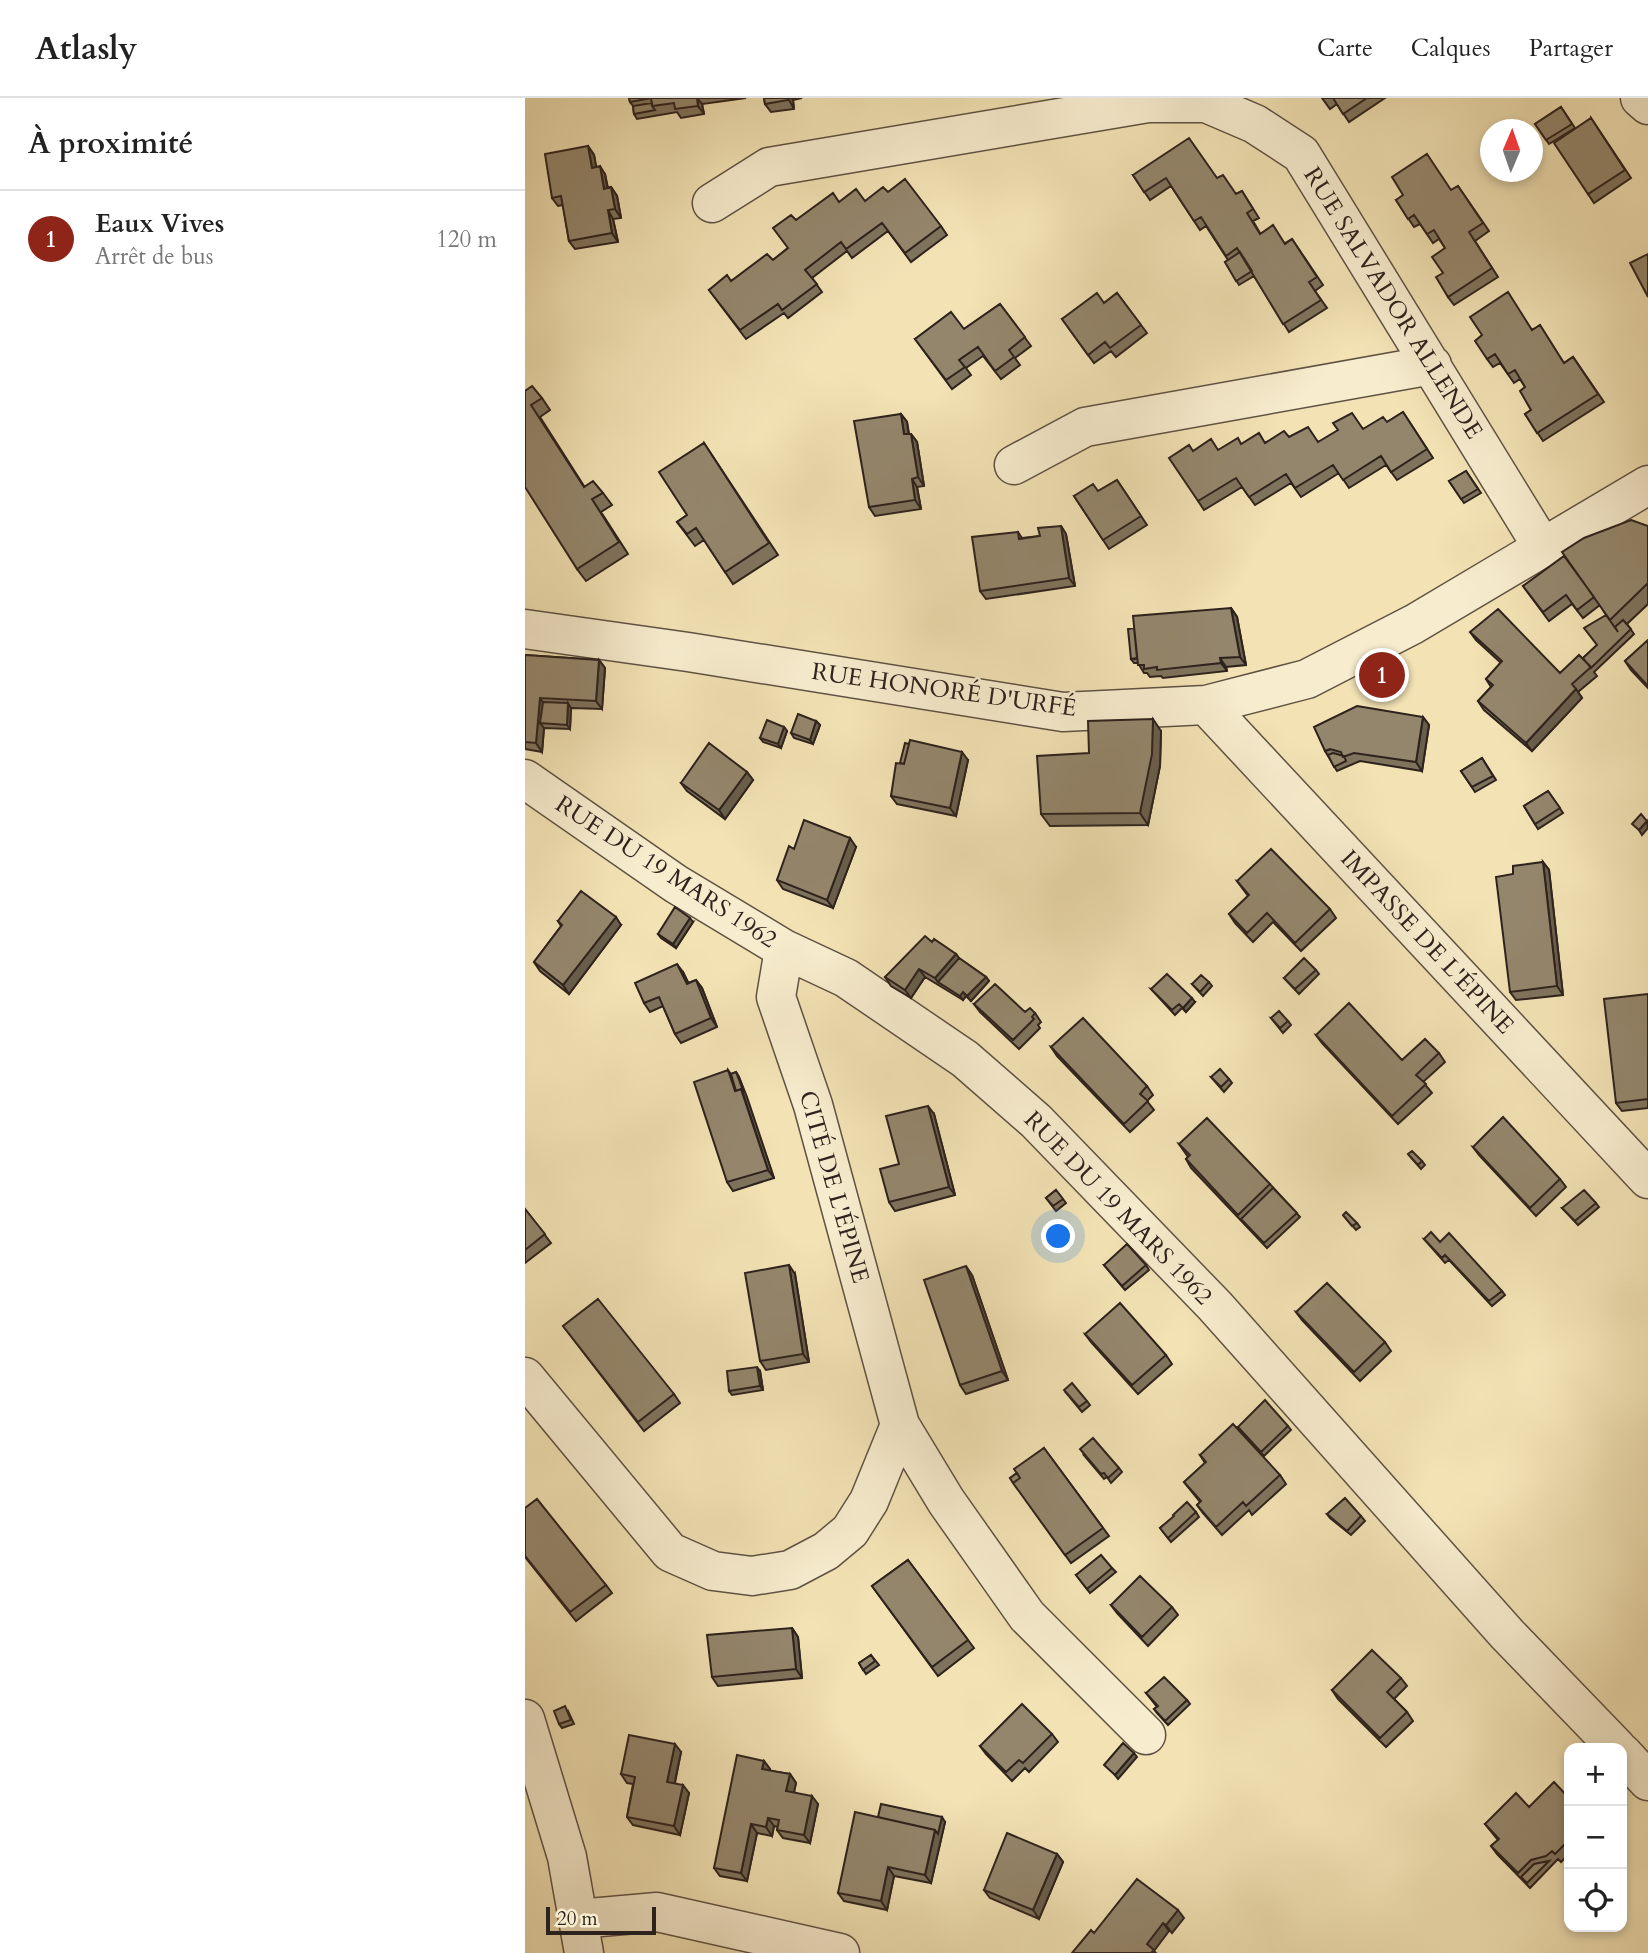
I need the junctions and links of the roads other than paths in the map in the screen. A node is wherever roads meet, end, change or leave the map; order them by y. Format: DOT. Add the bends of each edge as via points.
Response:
graph roads {
  1 [pos="1640,98"];
  2 [pos="1648,105"];
  3 [pos="712,203"];
  4 [pos="1432,365"];
  5 [pos="1014,465"];
  6 [pos="1648,485"];
  7 [pos="1543,548"];
  8 [pos="525,628"];
  9 [pos="1206,705"];
  10 [pos="525,779"];
  11 [pos="784,949"];
  12 [pos="1648,1180"];
  13 [pos="525,1377"];
  14 [pos="900,1425"];
  15 [pos="525,1719"];
  16 [pos="1146,1735"];
  17 [pos="1612,1743"];
  18 [pos="1627,1758"];
  19 [pos="1648,1781"];
  20 [pos="581,1936"];
  21 [pos="840,1953"];
  1 -- 2 [label="street"];
  3 -- 4 [label="street, RUE SALVADOR ALLENDE" via="769,167 1148,103 1206,103 1255,124 1301,154"];
  4 -- 5 [label="street" via="1085,427"];
  4 -- 7 [label="street, RUE SALVADOR ALLENDE"];
  6 -- 7 [label="street, RUE HONORÉ D'URFÉ"];
  7 -- 9 [label="street, RUE HONORÉ D'URFÉ" via="1414,624 1307,679"];
  8 -- 9 [label="street, RUE HONORÉ D'URFÉ" via="1063,712"];
  9 -- 12 [label="street, IMPASSE DE L'ÉPINE"];
  10 -- 11 [label="street, RUE DU 19 MARS 1962" via="677,884"];
  11 -- 14 [label="street, CITÉ DE L'ÉPINE" via="776,996 813,1105"];
  11 -- 17 [label="street, RUE DU 19 MARS 1962" via="846,978 965,1059 1036,1121 1215,1306 1507,1634"];
  13 -- 14 [label="street" via="670,1552 713,1571 752,1576 790,1570 850,1531 869,1501"];
  14 -- 16 [label="street, CITÉ DE L'ÉPINE" via="946,1501 1027,1616"];
  15 -- 20 [label="street" via="567,1857"];
  18 -- 19 [label="street"];
  20 -- 21 [label="street" via="657,1912"];
}
